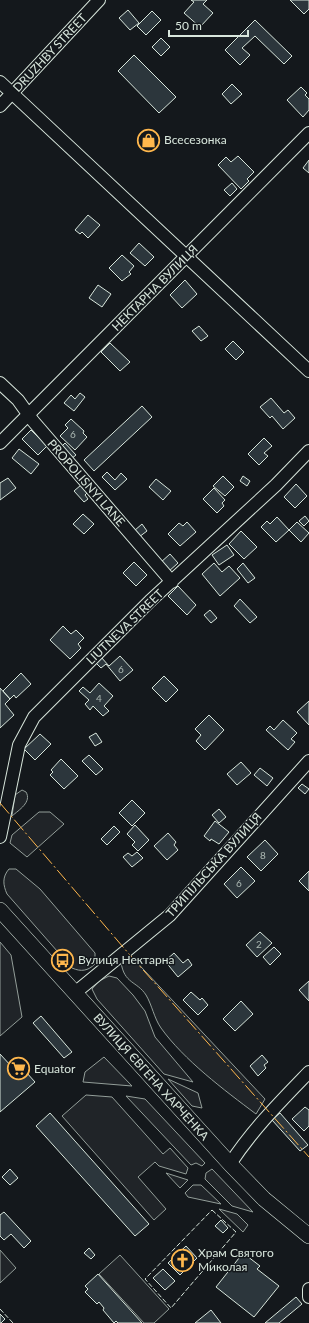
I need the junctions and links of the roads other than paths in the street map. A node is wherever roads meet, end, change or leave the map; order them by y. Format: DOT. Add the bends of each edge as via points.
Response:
graph roads {
  1 [pos="97,1"];
  2 [pos="0,82"];
  3 [pos="13,94"];
  4 [pos="0,106"];
  5 [pos="309,133"];
  6 [pos="186,257"];
  7 [pos="309,371"];
  8 [pos="0,383"];
  9 [pos="29,414"];
  10 [pos="0,443"];
  11 [pos="309,451"];
  12 [pos="172,582"];
  13 [pos="309,761"];
  14 [pos="0,837"];
  15 [pos="0,910"];
  16 [pos="76,992"];
  17 [pos="309,1072"];
  18 [pos="230,1164"];
  19 [pos="309,1236"];
  20 [pos="309,1289"];
  21 [pos="309,1297"];
  1 -- 3 [label="street, DRUZHBY STREET"];
  2 -- 3 [label="street"];
  3 -- 4 [label="street, DRUZHBY STREET"];
  3 -- 6 [label="street"];
  5 -- 6 [label="street, НЕКТАРНА ВУЛИЦЯ"];
  6 -- 7 [label="street"];
  6 -- 9 [label="street, НЕКТАРНА ВУЛИЦЯ"];
  8 -- 9 [label="street, PROPOLISNYI LANE"];
  9 -- 10 [label="street, НЕКТАРНА ВУЛИЦЯ"];
  9 -- 12 [label="street, PROPOLISNYI LANE"];
  11 -- 12 [label="street, LIUTNEVA STREET"];
  12 -- 14 [label="street, LIUTNEVA STREET" via="34,717 18,750"];
  13 -- 16 [label="street, ТРИПІЛЬСЬКА ВУЛИЦЯ" via="170,915"];
  15 -- 16 [label="main road, ВУЛИЦЯ ЄВГЕНА ХАРЧЕНКА"];
  16 -- 18 [label="main road, ВУЛИЦЯ ЄВГЕНА ХАРЧЕНКА"];
  17 -- 18 [label="street" via="245,1140"];
  18 -- 19 [label="main road, ВУЛИЦЯ ЄВГЕНА ХАРЧЕНКА" via="264,1199"];
  20 -- 21 [label="street"];
}
